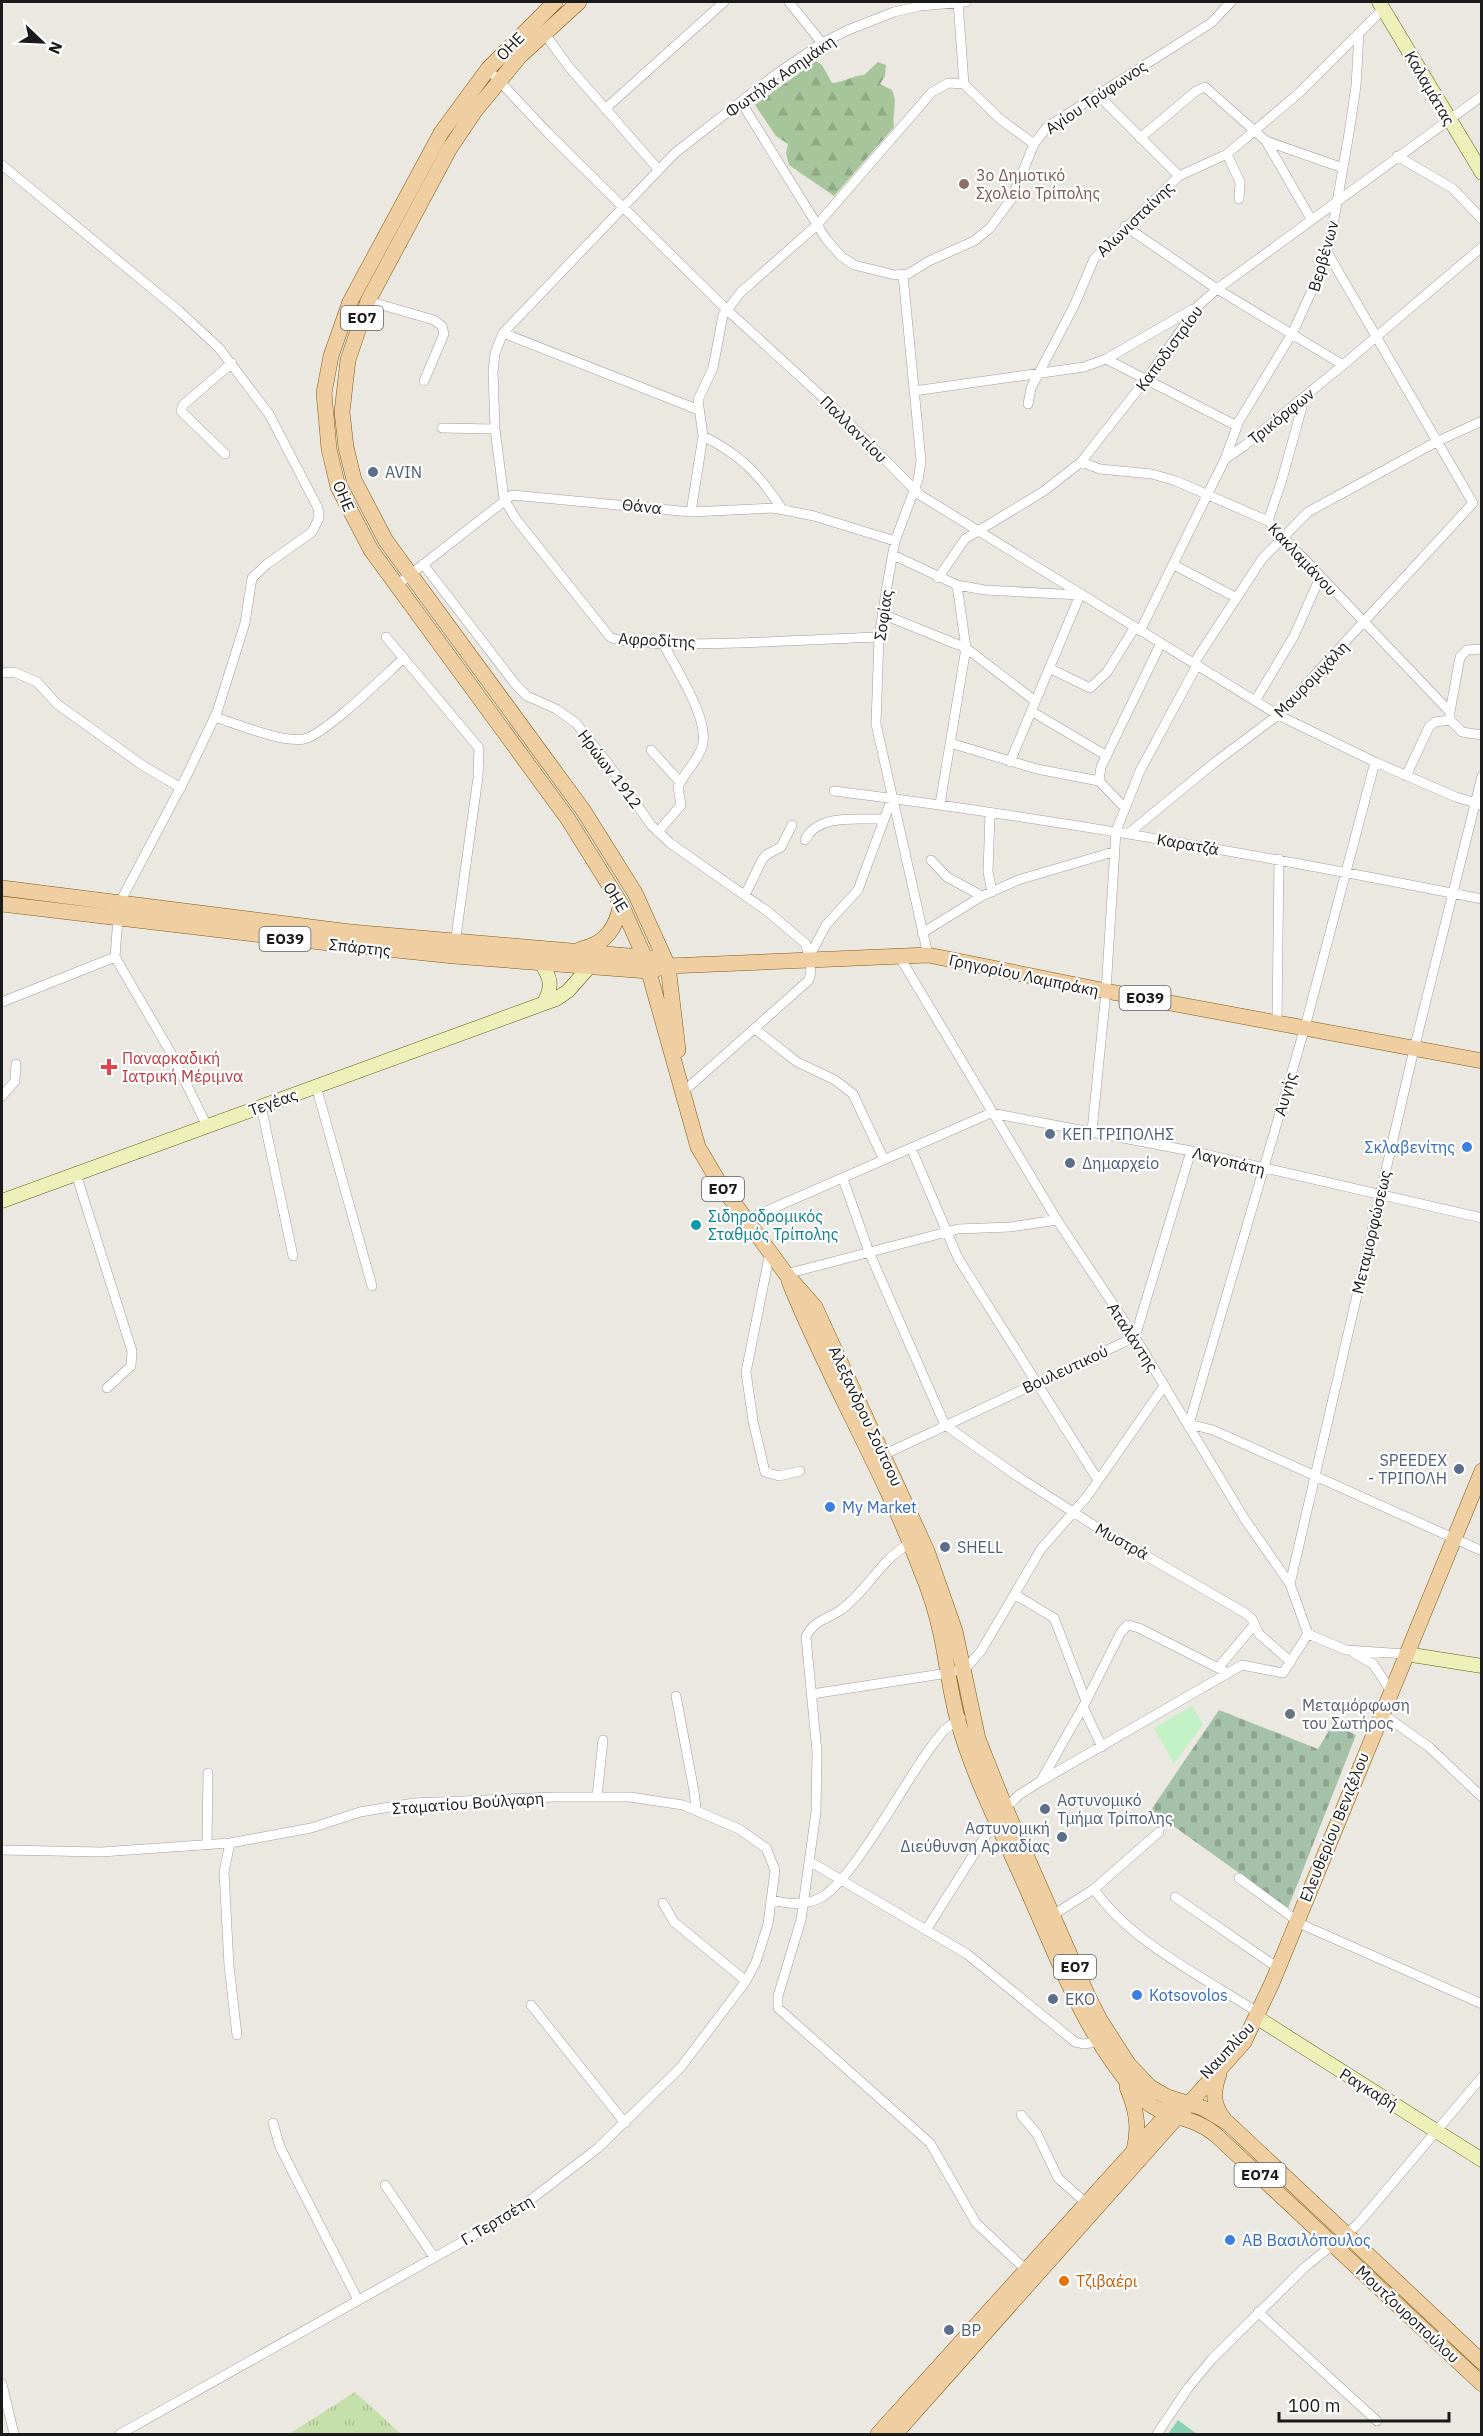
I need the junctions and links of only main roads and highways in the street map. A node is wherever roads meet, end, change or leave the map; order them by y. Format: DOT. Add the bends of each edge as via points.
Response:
graph roads {
  1 [pos="555,2"];
  2 [pos="579,2"];
  3 [pos="1381,5"];
  4 [pos="1482,173"];
  5 [pos="2,888"];
  6 [pos="2,904"];
  7 [pos="621,904"];
  8 [pos="118,910"];
  9 [pos="455,949"];
  10 [pos="571,952"];
  11 [pos="541,963"];
  12 [pos="647,964"];
  13 [pos="590,966"];
  14 [pos="668,966"];
  15 [pos="544,1003"];
  16 [pos="1482,1061"];
  17 [pos="683,1092"];
  18 [pos="2,1201"];
  19 [pos="878,1457"];
  20 [pos="1482,1471"];
  21 [pos="1406,1654"];
  22 [pos="1482,1666"];
  23 [pos="955,1671"];
  24 [pos="1000,1813"];
  25 [pos="1258,2015"];
  26 [pos="1221,2070"];
  27 [pos="1122,2076"];
  28 [pos="1184,2103"];
  29 [pos="1172,2116"];
  30 [pos="1228,2123"];
  31 [pos="1134,2150"];
  32 [pos="1482,2160"];
  33 [pos="1341,2240"];
  34 [pos="1482,2362"];
  35 [pos="1482,2384"];
  36 [pos="878,2434"];
  37 [pos="895,2434"];
  1 -- 7 [label="main road, ΟΗΕ / ΕΟ7" via="488,69 441,133 363,276 337,337 327,374 326,431 338,487 371,550 568,819"];
  2 -- 14 [label="main road, ΟΗΕ / ΕΟ7" via="500,80 450,148 368,301 353,343 342,412 346,447 361,495 386,541 417,569 584,810 635,893"];
  3 -- 4 [label="main road, Καλαμάτας"];
  5 -- 8 [label="main road, Σπάρτης / ΕΟ39"];
  6 -- 8 [label="main road, Σπάρτης / ΕΟ39"];
  7 -- 10 [label="main road" via="615,926 604,939"];
  7 -- 12 [label="main road, ΟΗΕ / ΕΟ7"];
  8 -- 9 [label="main road, Σπάρτης / ΕΟ39" via="157,924"];
  9 -- 10 [label="main road, Σπάρτης / ΕΟ39"];
  9 -- 11 [label="main road, Σπάρτης / ΕΟ39"];
  10 -- 12 [label="main road, Σπάρτης / ΕΟ39"];
  11 -- 13 [label="main road, Σπάρτης / ΕΟ39"];
  11 -- 15 [label="main road" via="550,976 551,986"];
  12 -- 13 [label="main road, Σπάρτης / ΕΟ39"];
  12 -- 14 [label="main road, ΕΟ39" via="657,960"];
  12 -- 17 [label="main road, Αλεξανδρου Σούτσου / ΕΟ7"];
  13 -- 15 [label="main road, Τεγέας" via="568,991"];
  14 -- 16 [label="main road, Γρηγορίου Λαμπράκη / ΕΟ39" via="928,955"];
  14 -- 17 [label="main road, Αλεξανδρου Σούτσου / ΕΟ7"];
  15 -- 18 [label="main road, Τεγέας"];
  17 -- 19 [label="main road, Αλεξανδρου Σούτσου / ΕΟ7" via="698,1147 786,1274 802,1316"];
  19 -- 23 [label="main road, Αλεξανδρου Σούτσου / ΕΟ7"];
  19 -- 23 [label="main road, Αλεξανδρου Σούτσου / ΕΟ7" via="945,1595"];
  20 -- 21 [label="main road, Ελευθερίου Βενιζέλου"];
  21 -- 22 [label="main road"];
  21 -- 25 [label="main road, Ελευθερίου Βενιζέλου"];
  23 -- 24 [label="main road, Αλεξανδρου Σούτσου / ΕΟ7" via="964,1716"];
  24 -- 27 [label="main road, Αλεξανδρου Σούτσου / ΕΟ7" via="1074,1999"];
  24 -- 28 [label="main road, Αλεξανδρου Σούτσου / ΕΟ7" via="1053,1915 1086,1994 1117,2049 1146,2083"];
  25 -- 26 [label="main road, Ναυπλίου" via="1244,2042"];
  25 -- 28 [label="main road, Ναυπλίου"];
  25 -- 32 [label="main road, Ραγκαβή"];
  26 -- 28 [label="main road, Ναυπλίου"];
  26 -- 30 [label="main road" via="1215,2085 1215,2105"];
  27 -- 29 [label="main road, Αλεξανδρου Σούτσου / ΕΟ7" via="1151,2108"];
  27 -- 31 [label="main road, ΕΟ7" via="1137,2117"];
  28 -- 29 [label="main road, Ναυπλίου"];
  28 -- 30 [label="main road, Μουτζουροπούλου / ΕΟ74"];
  29 -- 31 [label="main road, Ναυπλίου"];
  29 -- 33 [label="main road, Μουτζουροπούλου / ΕΟ74" via="1196,2122 1216,2135"];
  29 -- 37 [label="main road, Ναυπλίου"];
  30 -- 33 [label="main road, Μουτζουροπούλου / ΕΟ74"];
  31 -- 36 [label="main road, Ναυπλίου"];
  33 -- 34 [label="main road, Μουτζουροπούλου / ΕΟ74"];
  33 -- 35 [label="main road, Μουτζουροπούλου / ΕΟ74"];
}
